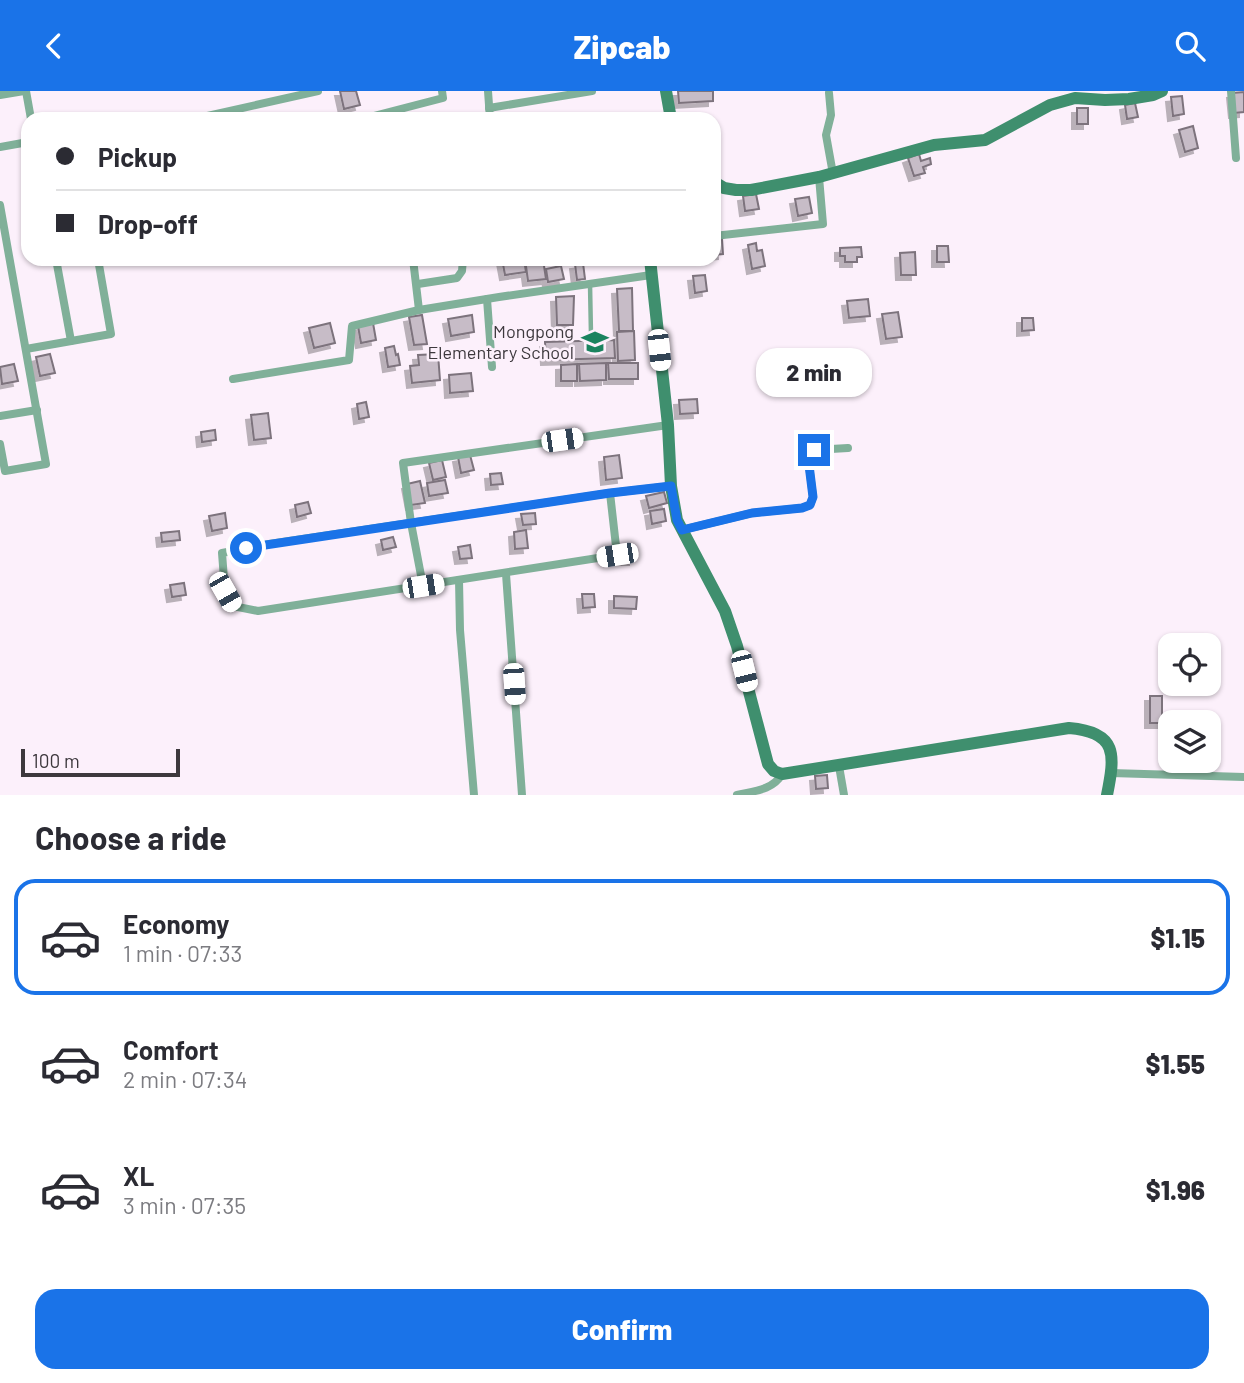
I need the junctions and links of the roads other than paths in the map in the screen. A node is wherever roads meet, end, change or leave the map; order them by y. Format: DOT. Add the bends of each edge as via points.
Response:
graph roads {
  1 [pos="25,91"];
  2 [pos="318,91"];
  3 [pos="442,91"];
  4 [pos="488,91"];
  5 [pos="592,91"];
  6 [pos="666,91"];
  7 [pos="1163,91"];
  8 [pos="1231,91"];
  9 [pos="829,93"];
  10 [pos="0,95"];
  11 [pos="489,108"];
  12 [pos="30,112"];
  13 [pos="225,112"];
  14 [pos="389,112"];
  15 [pos="489,112"];
  16 [pos="670,112"];
  17 [pos="21,143"];
  18 [pos="0,147"];
  19 [pos="1236,158"];
  20 [pos="833,174"];
  21 [pos="819,177"];
  22 [pos="721,186"];
  23 [pos="0,205"];
  24 [pos="1,217"];
  25 [pos="721,235"];
  26 [pos="57,266"];
  27 [pos="98,266"];
  28 [pos="414,266"];
  29 [pos="462,266"];
  30 [pos="650,266"];
  31 [pos="651,275"];
  32 [pos="418,284"];
  33 [pos="590,284"];
  34 [pos="487,299"];
  35 [pos="419,310"];
  36 [pos="591,335"];
  37 [pos="71,341"];
  38 [pos="26,349"];
  39 [pos="492,367"];
  40 [pos="233,379"];
  41 [pos="37,410"];
  42 [pos="0,416"];
  43 [pos="668,425"];
  44 [pos="0,444"];
  45 [pos="848,448"];
  46 [pos="671,486"];
  47 [pos="610,493"];
  48 [pos="411,523"];
  49 [pos="682,530"];
  50 [pos="506,573"];
  51 [pos="459,580"];
  52 [pos="423,586"];
  53 [pos="839,766"];
  54 [pos="1111,773"];
  55 [pos="782,774"];
  56 [pos="1244,777"];
  57 [pos="474,795"];
  58 [pos="522,795"];
  59 [pos="737,795"];
  60 [pos="844,795"];
  61 [pos="1107,795"];
  1 -- 10 [label="street"];
  1 -- 12 [label="street"];
  2 -- 13 [label="street"];
  3 -- 14 [label="street" via="443,98"];
  4 -- 11 [label="street"];
  5 -- 11 [label="street"];
  6 -- 16 [label="street"];
  7 -- 20 [label="street" via="1129,99 1075,99 1050,105 985,140 934,145"];
  8 -- 19 [label="street"];
  9 -- 20 [label="street" via="831,115 826,135"];
  11 -- 15 [label="street"];
  17 -- 18 [label="street"];
  20 -- 21 [label="street"];
  21 -- 22 [label="street" via="751,190"];
  21 -- 25 [label="street" via="823,224"];
  23 -- 24 [label="street"];
  24 -- 38 [label="street"];
  26 -- 37 [label="street"];
  27 -- 37 [label="street" via="111,334"];
  28 -- 32 [label="street"];
  29 -- 32 [label="street" via="457,278"];
  30 -- 31 [label="street"];
  31 -- 33 [label="street"];
  31 -- 43 [label="street"];
  32 -- 35 [label="street"];
  33 -- 34 [label="street"];
  33 -- 36 [label="lane"];
  34 -- 35 [label="street"];
  34 -- 39 [label="street"];
  35 -- 40 [label="street" via="352,326 349,360"];
  37 -- 38 [label="street"];
  38 -- 41 [label="street"];
  41 -- 42 [label="street"];
  41 -- 44 [label="street" via="46,464 5,471"];
  43 -- 46 [label="street"];
  43 -- 48 [label="street" via="403,463"];
  45 -- 49 [label="street" via="814,450 808,457 810,505"];
  46 -- 47 [label="street"];
  46 -- 49 [label="street"];
  47 -- 48 [label="street"];
  47 -- 50 [label="street" via="617,555"];
  48 -- 52 [label="street"];
  48 -- 52 [label="street" via="222,553 225,592 233,606 258,611"];
  49 -- 55 [label="street" via="725,611 768,764"];
  50 -- 51 [label="street"];
  50 -- 58 [label="street"];
  51 -- 52 [label="street"];
  51 -- 57 [label="street"];
  53 -- 54 [label="street" via="1069,728 1085,729 1108,744"];
  53 -- 55 [label="street"];
  53 -- 60 [label="street"];
  54 -- 56 [label="street"];
  54 -- 61 [label="street"];
  55 -- 59 [label="street" via="770,787"];
}
